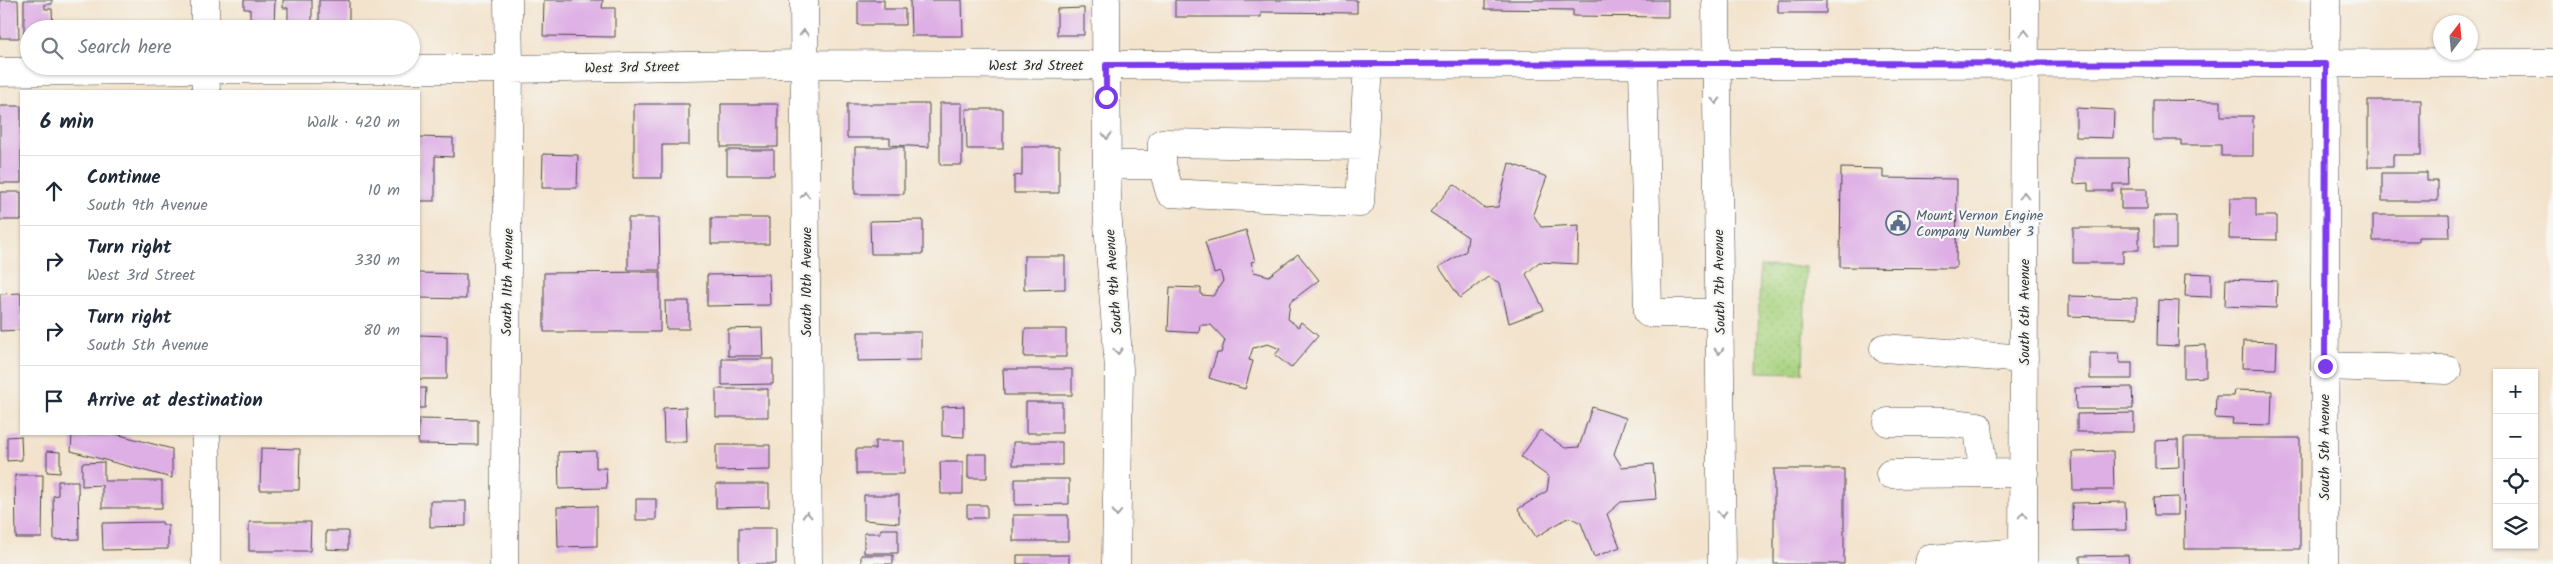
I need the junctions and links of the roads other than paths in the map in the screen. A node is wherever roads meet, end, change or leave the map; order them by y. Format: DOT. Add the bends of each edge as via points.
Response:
graph roads {
  1 [pos="205,0"];
  2 [pos="508,0"];
  3 [pos="804,0"];
  4 [pos="1106,0"];
  5 [pos="1716,0"];
  6 [pos="2025,0"];
  7 [pos="2326,0"];
  8 [pos="205,20"];
  9 [pos="1644,63"];
  10 [pos="1716,63"];
  11 [pos="2553,63"];
  12 [pos="804,64"];
  13 [pos="2024,64"];
  14 [pos="2326,64"];
  15 [pos="1106,65"];
  16 [pos="1368,65"];
  17 [pos="510,69"];
  18 [pos="420,71"];
  19 [pos="0,72"];
  20 [pos="20,72"];
  21 [pos="1364,146"];
  22 [pos="1107,165"];
  23 [pos="1162,165"];
  24 [pos="1719,313"];
  25 [pos="1884,348"];
  26 [pos="2024,359"];
  27 [pos="2325,366"];
  28 [pos="2447,370"];
  29 [pos="1888,422"];
  30 [pos="206,435"];
  31 [pos="1983,473"];
  32 [pos="2024,473"];
  33 [pos="1890,474"];
  34 [pos="2023,558"];
  35 [pos="206,564"];
  36 [pos="504,564"];
  37 [pos="808,564"];
  38 [pos="1116,564"];
  39 [pos="1722,564"];
  40 [pos="1929,564"];
  41 [pos="2324,564"];
  1 -- 8 [label="street"];
  2 -- 17 [label="street, South 11th Avenue"];
  12 -- 3 [label="street, South 10th Avenue, one-way"];
  4 -- 15 [label="street, South 9th Avenue"];
  5 -- 10 [label="street, South 7th Avenue"];
  13 -- 6 [label="street, South 6th Avenue, one-way"];
  7 -- 14 [label="street, South 5th Avenue"];
  9 -- 10 [label="street, West 3rd Street"];
  9 -- 16 [label="street, West 3rd Street"];
  9 -- 24 [label="street" via="1648,313"];
  10 -- 13 [label="street, West 3rd Street"];
  10 -- 24 [label="street, South 7th Avenue, one-way"];
  11 -- 14 [label="street, West 3rd Street"];
  12 -- 15 [label="street, West 3rd Street"];
  12 -- 17 [label="street, West 3rd Street"];
  37 -- 12 [label="street, South 10th Avenue, one-way"];
  13 -- 14 [label="street, West 3rd Street"];
  26 -- 13 [label="street, South 6th Avenue, one-way"];
  14 -- 27 [label="street, South 5th Avenue"];
  15 -- 16 [label="street, West 3rd Street"];
  15 -- 22 [label="street, South 9th Avenue, one-way"];
  16 -- 21 [label="street"];
  17 -- 18 [label="street, West 3rd Street"];
  17 -- 36 [label="street, South 11th Avenue"];
  19 -- 20 [label="street, West 3rd Street"];
  21 -- 23 [label="street" via="1162,143"];
  21 -- 23 [label="street" via="1360,203 1170,193"];
  22 -- 23 [label="street"];
  22 -- 38 [label="street, South 9th Avenue, one-way" via="1107,210 1119,369"];
  24 -- 39 [label="street, South 7th Avenue, one-way"];
  25 -- 26 [label="street"];
  26 -- 32 [label="street, South 6th Avenue"];
  27 -- 28 [label="street"];
  27 -- 41 [label="street, South 5th Avenue"];
  29 -- 31 [label="street" via="1978,426"];
  30 -- 35 [label="street"];
  31 -- 32 [label="street"];
  31 -- 33 [label="street"];
  34 -- 32 [label="street, South 6th Avenue, one-way"];
  34 -- 40 [label="street" via="1930,559"];
}
